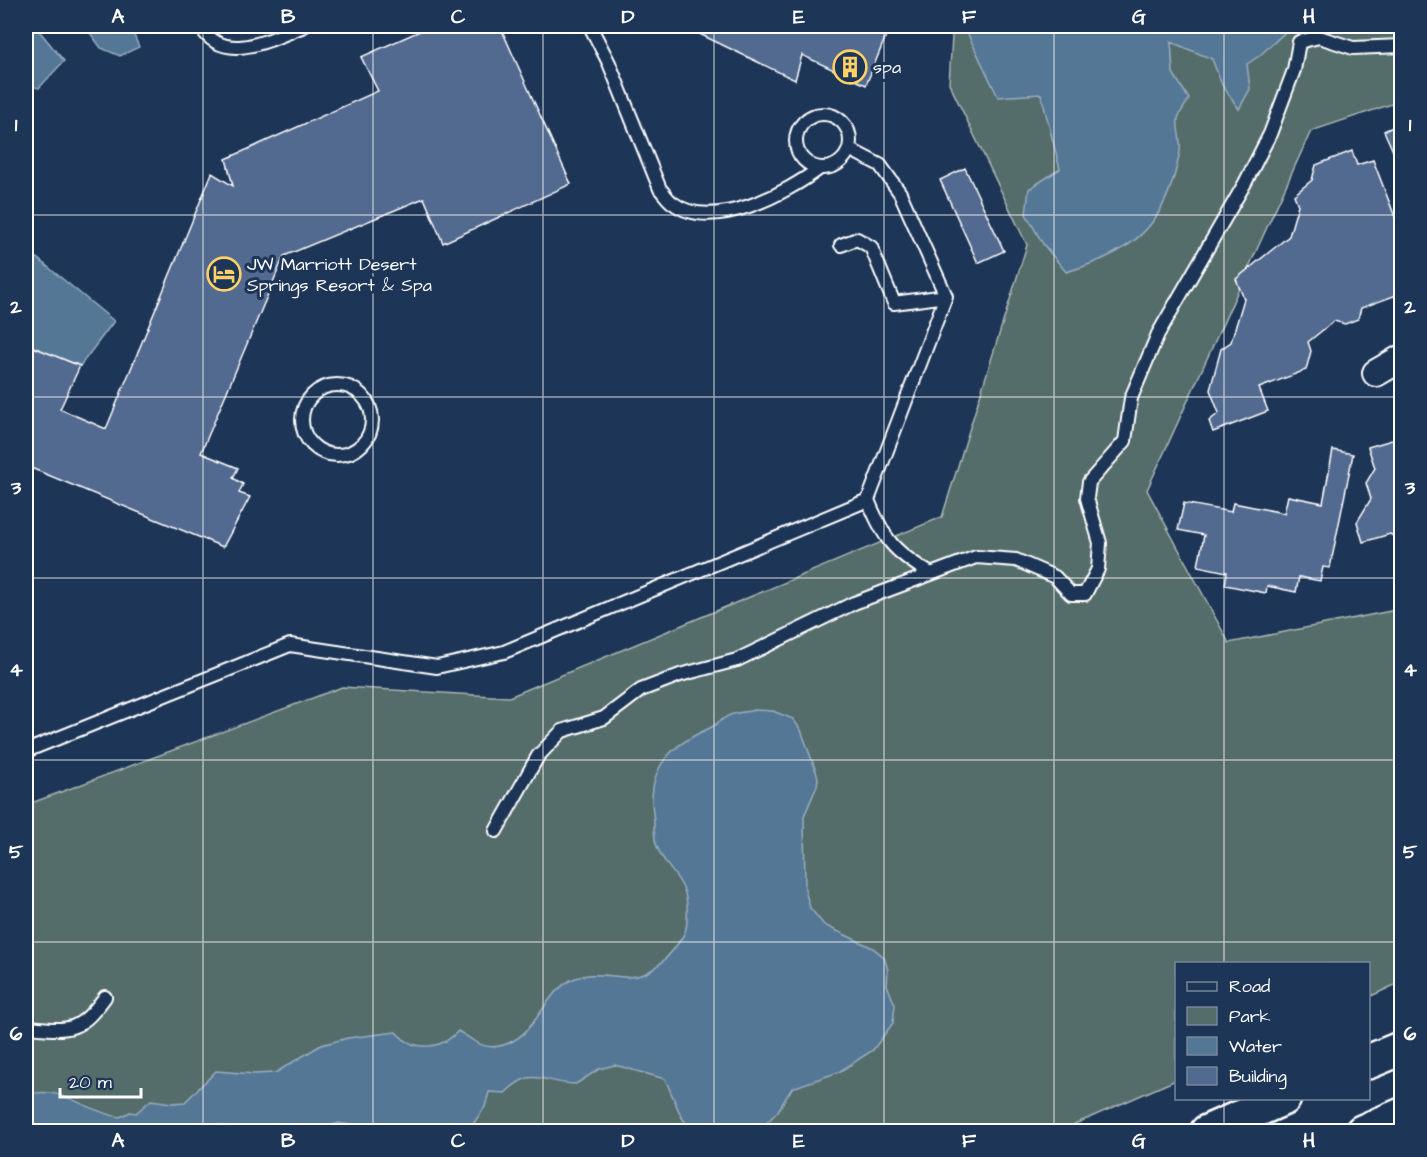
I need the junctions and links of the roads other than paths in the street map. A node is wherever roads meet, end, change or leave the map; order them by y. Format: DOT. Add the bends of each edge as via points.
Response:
graph roads {
  1 [pos="200,26"];
  2 [pos="304,26"];
  3 [pos="590,26"];
  4 [pos="1401,45"];
  5 [pos="849,149"];
  6 [pos="820,168"];
  7 [pos="841,245"];
  8 [pos="946,296"];
  9 [pos="1401,358"];
  10 [pos="1376,373"];
  11 [pos="304,434"];
  12 [pos="868,500"];
  13 [pos="932,574"];
  14 [pos="26,751"];
  15 [pos="496,831"];
  16 [pos="105,997"];
  17 [pos="26,1021"];
  18 [pos="1401,1048"];
  19 [pos="1370,1061"];
  20 [pos="1279,1100"];
  21 [pos="1401,1115"];
  22 [pos="1207,1131"];
  23 [pos="1362,1131"];
  1 -- 2 [label="lane" via="222,46 241,48"];
  3 -- 6 [label="lane" via="660,189 673,204 698,213 730,212 789,189"];
  4 -- 13 [label="lane" via="1353,48 1318,37 1299,42 1294,70 1270,134 1158,334 1131,398 1125,441 1089,482 1087,498 1100,543 1098,569 1085,594 1071,594 1055,577 1016,560 976,557"];
  5 -- 6 [label="lane" via="838,164"];
  5 -- 6 [label="lane" via="849,133 839,119 823,114 807,119 796,134 798,153 811,166"];
  5 -- 8 [label="lane" via="880,165 900,193"];
  7 -- 8 [label="lane" via="857,239 871,247 894,303"];
  8 -- 12 [label="lane"];
  9 -- 10 [label="street"];
  11 -- 11 [label="lane" via="320,452 351,452 368,438 369,405 352,388 328,385 317,390 305,404 301,422"];
  12 -- 13 [label="lane" via="892,547"];
  12 -- 14 [label="lane" via="504,652 437,668 290,645"];
  13 -- 15 [label="lane" via="854,603 737,660 641,690 604,718 562,731 538,756"];
  16 -- 17 [label="lane" via="89,1020 60,1030 31,1027"];
  18 -- 19 [label="main road"];
  20 -- 22 [label="main road"];
  21 -- 23 [label="main road"];
}
